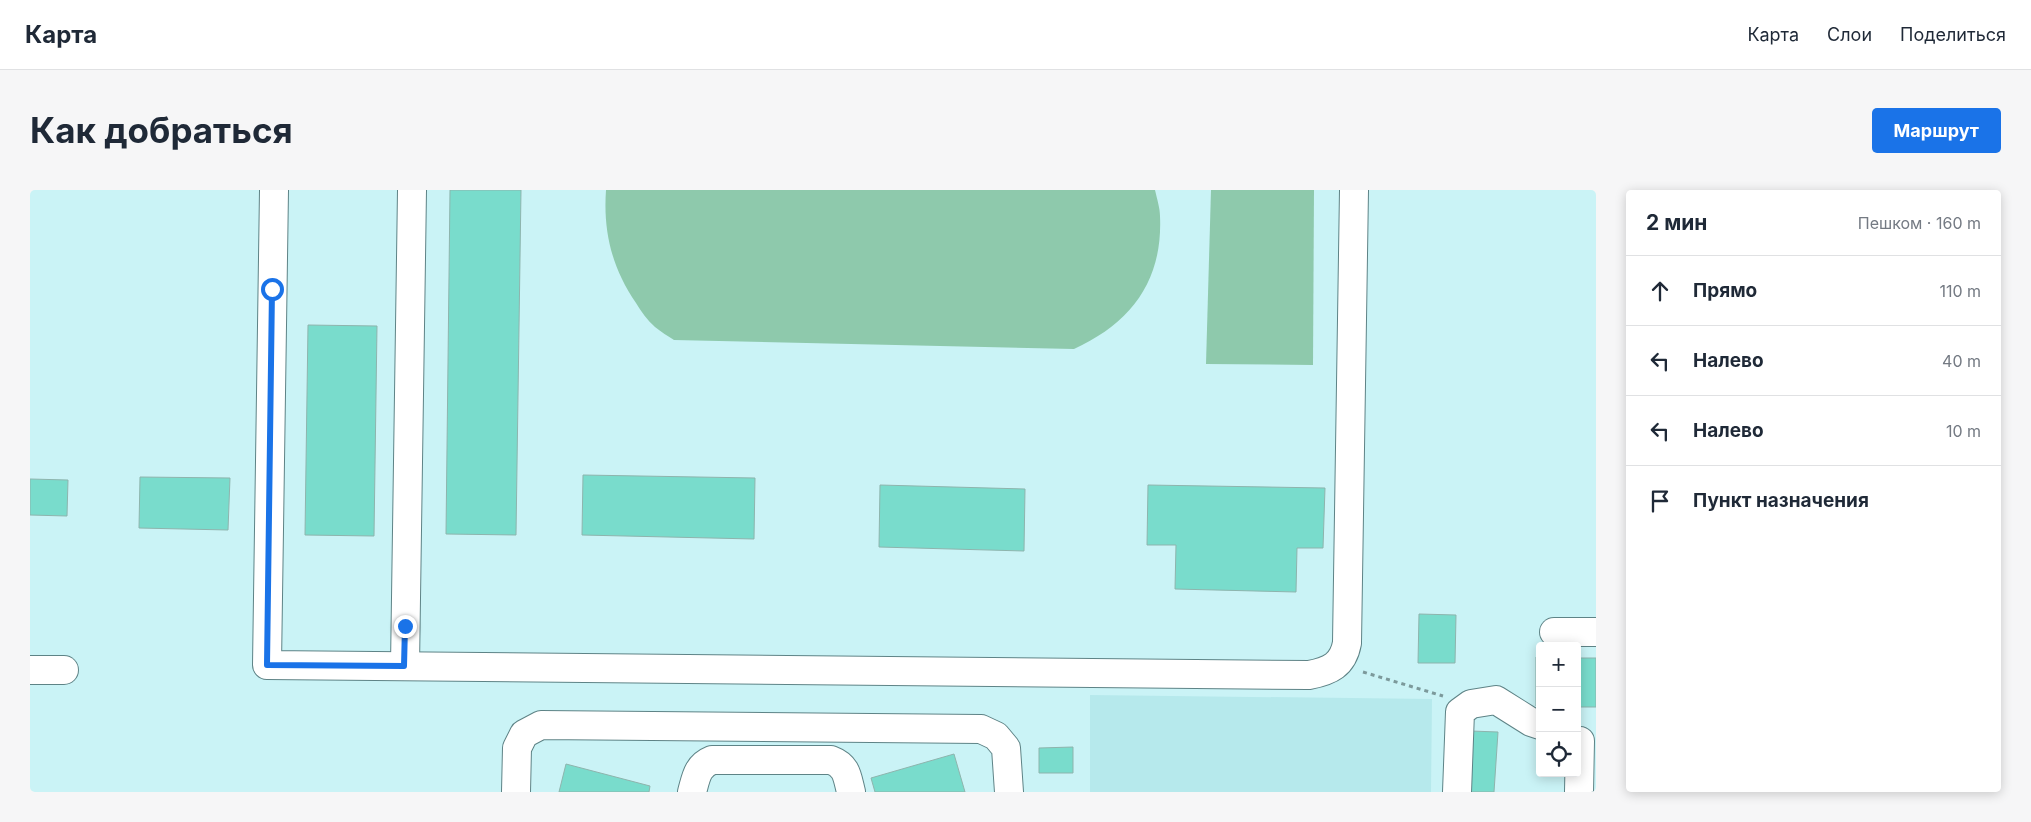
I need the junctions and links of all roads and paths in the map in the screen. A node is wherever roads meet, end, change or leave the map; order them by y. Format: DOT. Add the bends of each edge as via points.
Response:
graph roads {
  1 [pos="274,190"];
  2 [pos="412,190"];
  3 [pos="1354,190"];
  4 [pos="1554,632"];
  5 [pos="1596,632"];
  6 [pos="1338,664"];
  7 [pos="404,666"];
  8 [pos="30,670"];
  9 [pos="64,670"];
  10 [pos="1471,704"];
  11 [pos="1536,724"];
  12 [pos="1585,740"];
  13 [pos="516,792"];
  14 [pos="692,792"];
  15 [pos="851,792"];
  16 [pos="1009,792"];
  17 [pos="1457,792"];
  18 [pos="1580,792"];
  1 -- 7 [label="lane" via="267,665"];
  2 -- 7 [label="lane"];
  3 -- 6 [label="lane" via="1347,643"];
  4 -- 5 [label="lane"];
  6 -- 7 [label="lane" via="1324,672 1308,675"];
  6 -- 10 [label="path"];
  8 -- 9 [label="lane"];
  10 -- 11 [label="lane" via="1496,700"];
  10 -- 17 [label="lane" via="1460,712"];
  12 -- 18 [label="lane"];
  13 -- 16 [label="lane" via="517,748 524,734 541,725 981,729 996,736 1006,748"];
  14 -- 15 [label="lane" via="702,764 712,760 831,760 846,772"];
}
